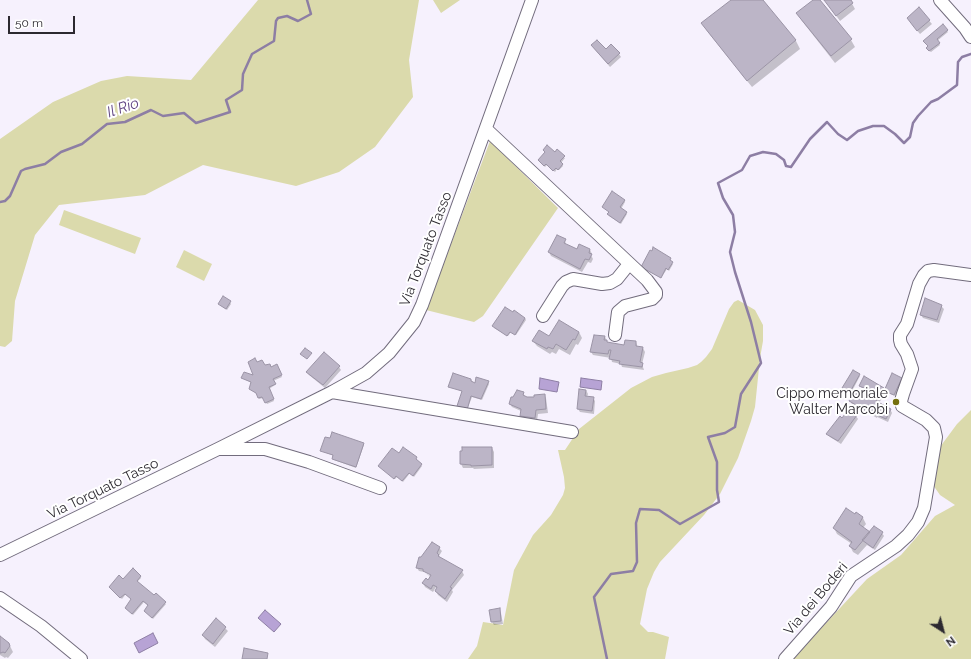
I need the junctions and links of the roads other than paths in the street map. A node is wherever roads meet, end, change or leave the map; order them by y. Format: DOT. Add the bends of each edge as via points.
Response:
graph roads {
  1 [pos="532,0"];
  2 [pos="940,0"];
  3 [pos="971,37"];
  4 [pos="486,129"];
  5 [pos="629,264"];
  6 [pos="971,275"];
  7 [pos="543,316"];
  8 [pos="615,335"];
  9 [pos="332,392"];
  10 [pos="572,432"];
  11 [pos="218,449"];
  12 [pos="380,488"];
  13 [pos="0,555"];
  14 [pos="0,598"];
  15 [pos="81,659"];
  16 [pos="785,659"];
  1 -- 4 [label="street, Via Torquato Tasso"];
  2 -- 3 [label="street"];
  4 -- 5 [label="street"];
  4 -- 9 [label="street, Via Torquato Tasso" via="414,322 389,353 366,373"];
  5 -- 7 [label="street" via="617,279 610,283 573,279 566,282"];
  5 -- 8 [label="street" via="647,280 656,295 625,306 618,312"];
  6 -- 16 [label="street, Via dei Boderi" via="928,271 919,284 900,335 901,344 912,369 901,401 902,406 926,420 934,428 936,437 924,508 918,522 896,546 851,576 831,607"];
  9 -- 10 [label="street"];
  9 -- 11 [label="street, Via Torquato Tasso"];
  11 -- 12 [label="street, Via Torquato Tasso" via="265,449"];
  11 -- 13 [label="street, Via Torquato Tasso"];
  14 -- 15 [label="street" via="41,626"];
}
